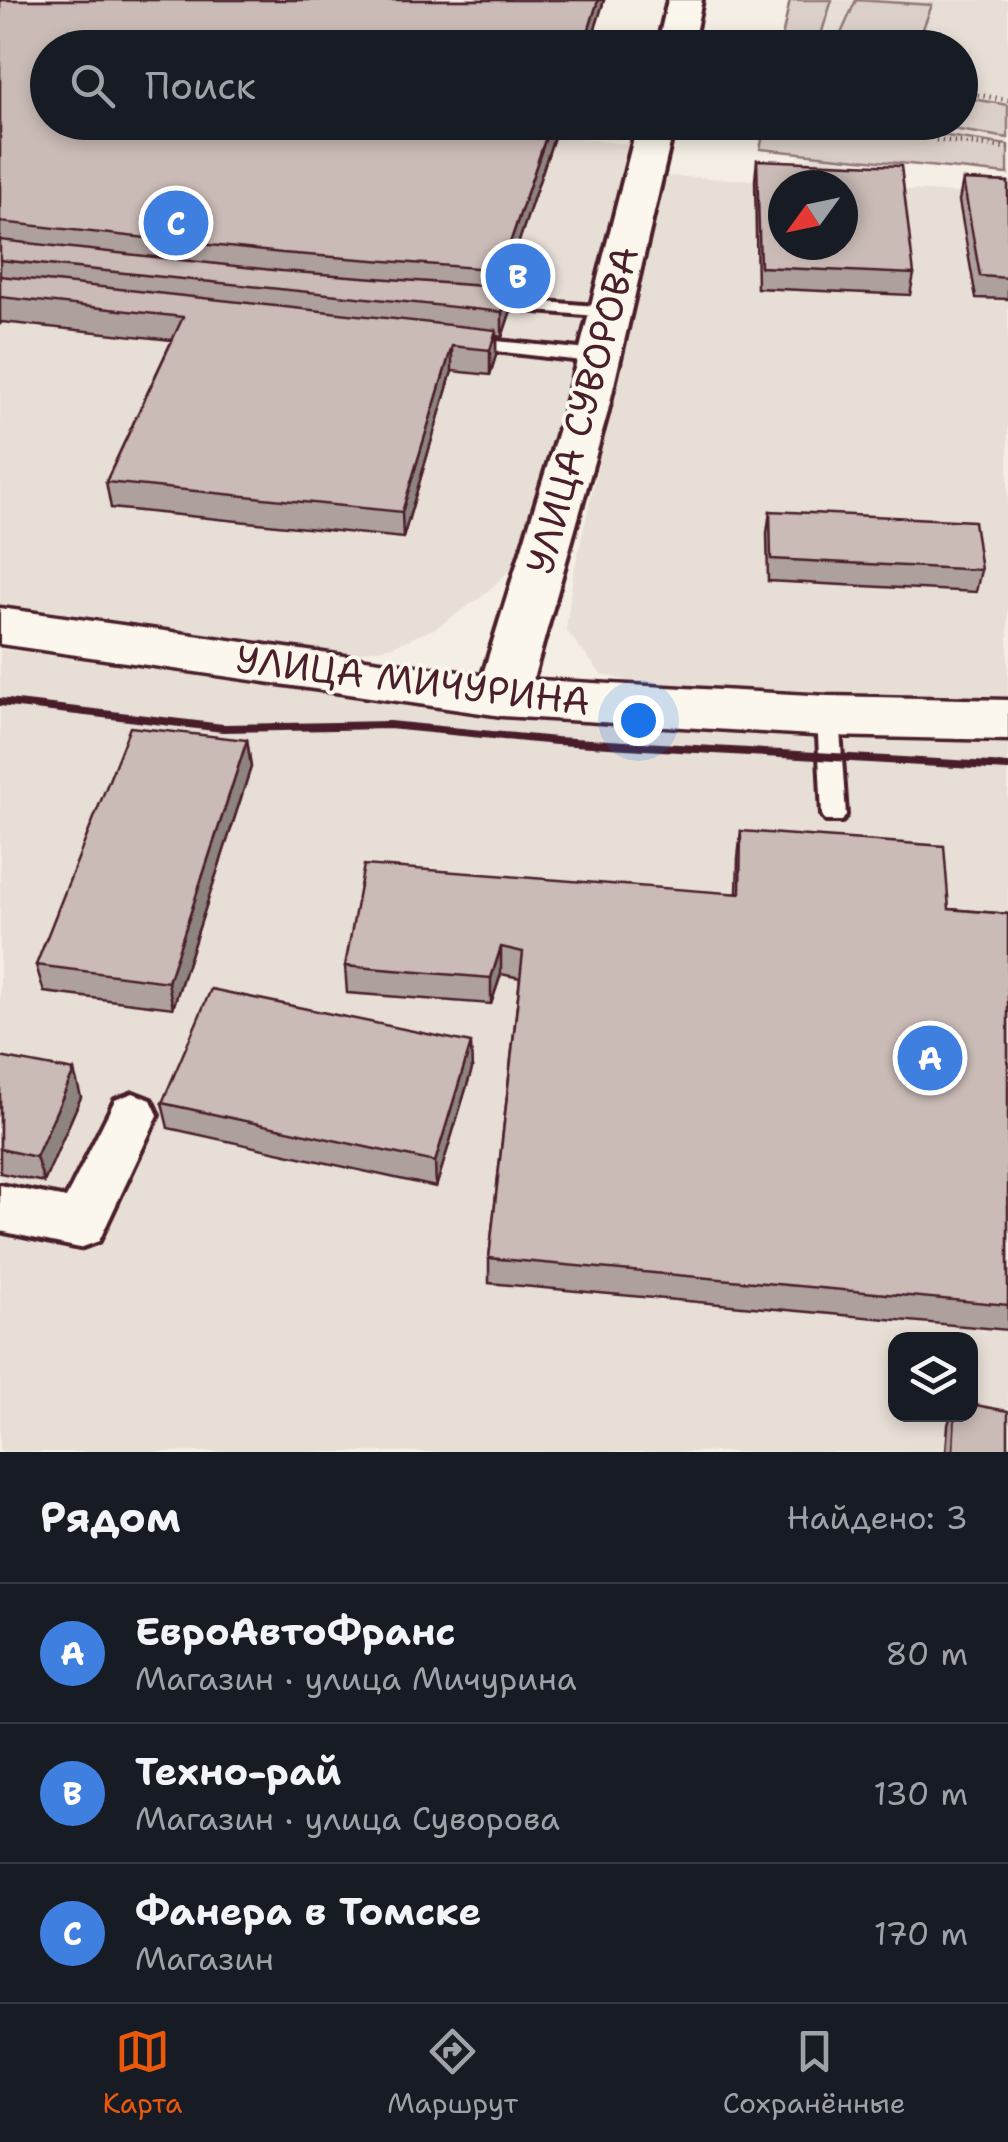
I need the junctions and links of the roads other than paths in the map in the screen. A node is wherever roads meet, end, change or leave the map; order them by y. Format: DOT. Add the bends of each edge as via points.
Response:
graph roads {
  1 [pos="685,0"];
  2 [pos="678,30"];
  3 [pos="652,140"];
  4 [pos="456,300"];
  5 [pos="609,312"];
  6 [pos="444,340"];
  7 [pos="599,357"];
  8 [pos="0,626"];
  9 [pos="502,697"];
  10 [pos="828,716"];
  11 [pos="1008,720"];
  12 [pos="834,815"];
  13 [pos="133,1115"];
  14 [pos="0,1208"];
  1 -- 2 [label="street"];
  3 -- 5 [label="street, УЛИЦА СУВОРОВА"];
  4 -- 5 [label="lane"];
  5 -- 7 [label="street, УЛИЦА СУВОРОВА"];
  6 -- 7 [label="lane"];
  7 -- 9 [label="street, УЛИЦА СУВОРОВА"];
  8 -- 9 [label="main road, УЛИЦА МИЧУРИНА"];
  9 -- 10 [label="main road, УЛИЦА МИЧУРИНА"];
  10 -- 11 [label="main road, УЛИЦА МИЧУРИНА"];
  10 -- 12 [label="lane"];
  13 -- 14 [label="street" via="80,1224"];
}
